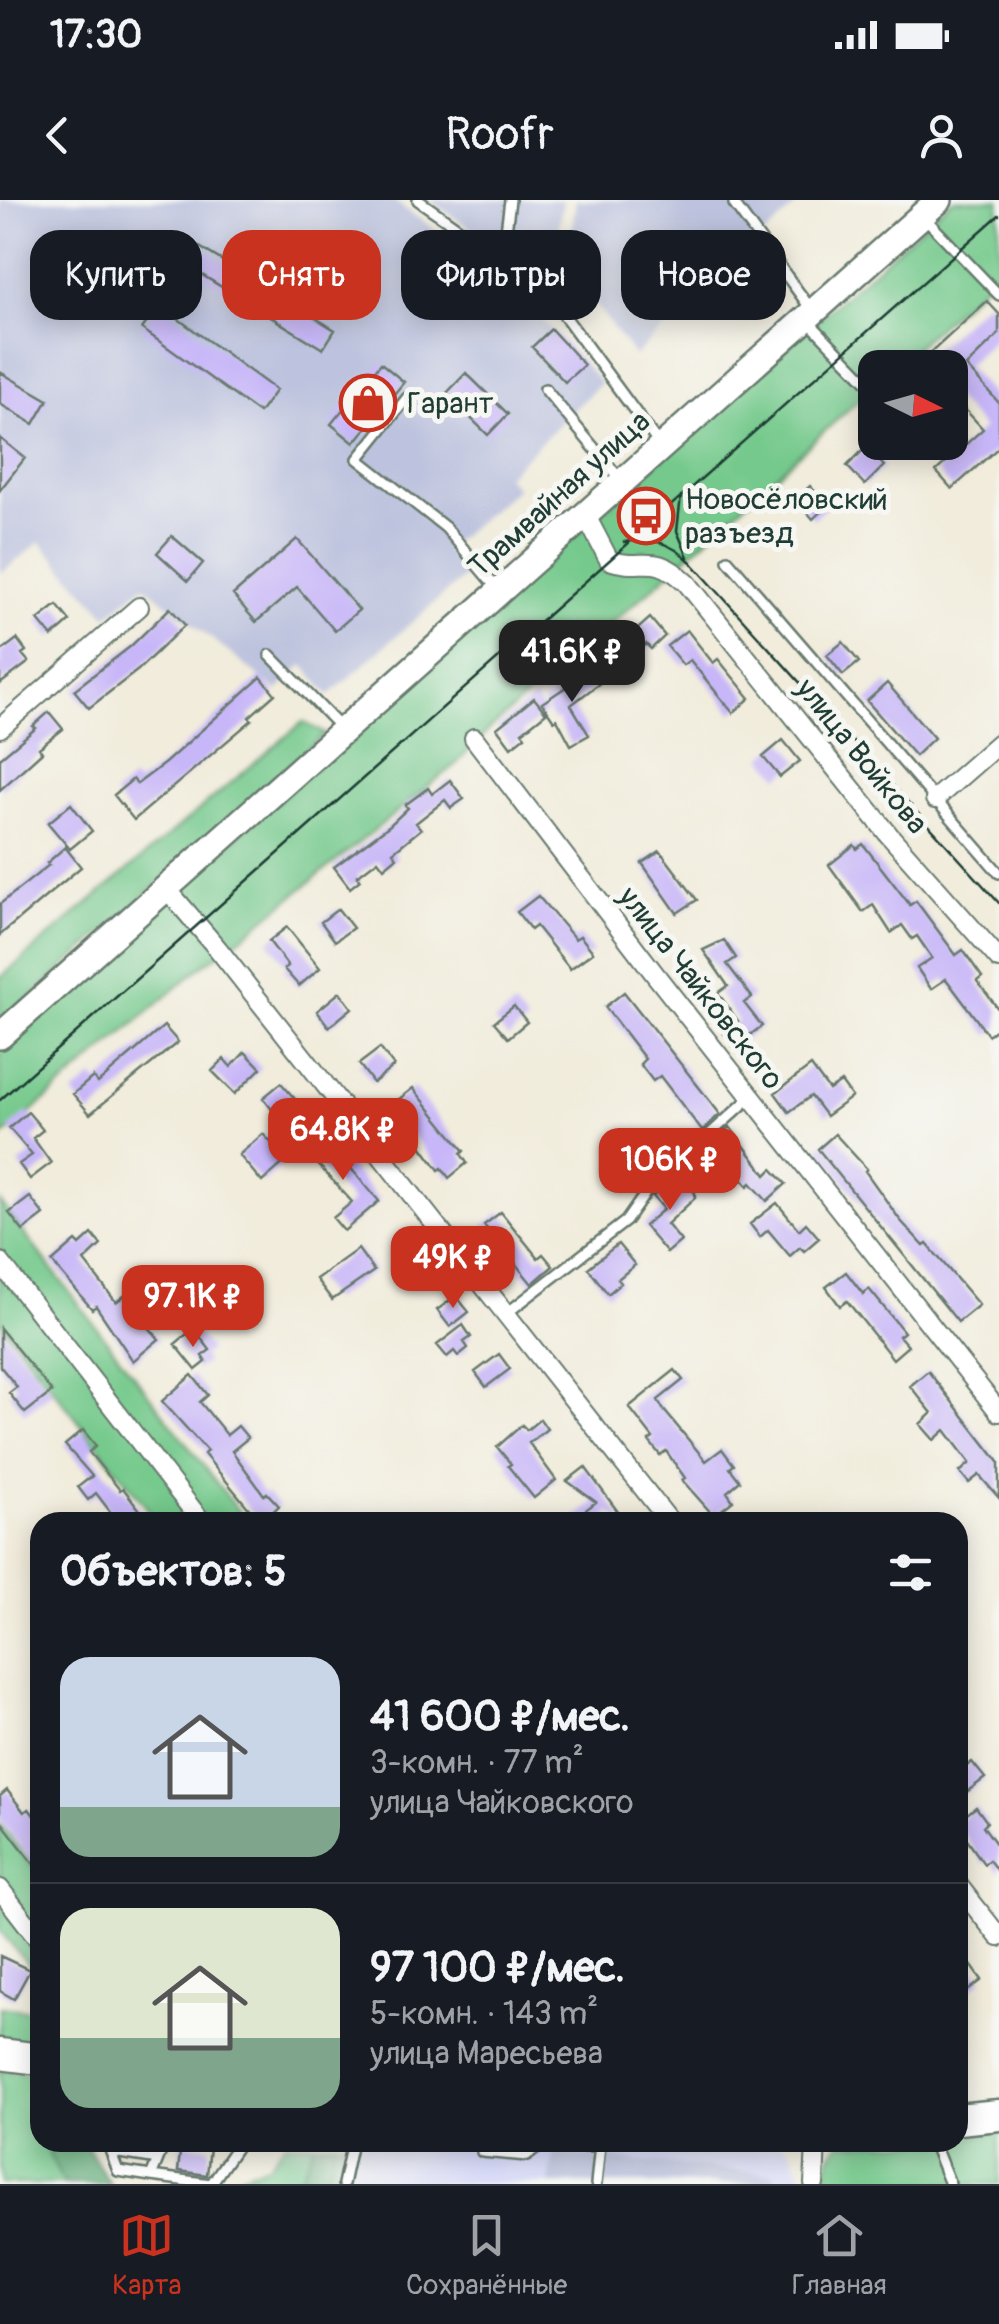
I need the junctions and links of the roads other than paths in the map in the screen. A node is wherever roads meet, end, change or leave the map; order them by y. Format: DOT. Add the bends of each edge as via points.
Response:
graph roads {
  1 [pos="418,200"];
  2 [pos="510,200"];
  3 [pos="735,200"];
  4 [pos="931,208"];
  5 [pos="461,230"];
  6 [pos="506,230"];
  7 [pos="999,295"];
  8 [pos="809,315"];
  9 [pos="568,320"];
  10 [pos="858,371"];
  11 [pos="545,389"];
  12 [pos="407,398"];
  13 [pos="661,446"];
  14 [pos="622,481"];
  15 [pos="585,514"];
  16 [pos="728,560"];
  17 [pos="499,592"];
  18 [pos="139,607"];
  19 [pos="270,656"];
  20 [pos="0,728"];
  21 [pos="343,730"];
  22 [pos="474,738"];
  23 [pos="999,743"];
  24 [pos="935,799"];
  25 [pos="999,873"];
  26 [pos="166,888"];
  27 [pos="999,960"];
  28 [pos="0,1036"];
  29 [pos="751,1097"];
  30 [pos="0,1262"];
  31 [pos="505,1315"];
  32 [pos="999,1412"];
  33 [pos="194,1512"];
  34 [pos="662,1512"];
  35 [pos="0,1889"];
  36 [pos="968,1898"];
  37 [pos="30,1928"];
  38 [pos="999,1937"];
  39 [pos="0,2054"];
  40 [pos="30,2058"];
  41 [pos="999,2115"];
  42 [pos="968,2118"];
  43 [pos="113,2152"];
  44 [pos="117,2152"];
  45 [pos="156,2152"];
  46 [pos="160,2152"];
  47 [pos="233,2152"];
  48 [pos="350,2152"];
  49 [pos="482,2152"];
  50 [pos="532,2152"];
  51 [pos="599,2152"];
  52 [pos="816,2152"];
  53 [pos="937,2152"];
  54 [pos="118,2171"];
  55 [pos="152,2176"];
  56 [pos="122,2184"];
  57 [pos="211,2184"];
  58 [pos="343,2184"];
  59 [pos="596,2184"];
  60 [pos="814,2184"];
  61 [pos="950,2184"];
  1 -- 5 [label="lane"];
  2 -- 6 [label="lane"];
  3 -- 8 [label="lane"];
  4 -- 7 [label="lane"];
  4 -- 8 [label="main road, Трамвайная улица"];
  8 -- 10 [label="lane"];
  8 -- 13 [label="main road, Трамвайная улица"];
  9 -- 13 [label="lane"];
  11 -- 14 [label="lane"];
  12 -- 17 [label="lane" via="358,460 446,528"];
  13 -- 14 [label="main road, Трамвайная улица"];
  14 -- 15 [label="main road, Трамвайная улица"];
  15 -- 17 [label="main road, Трамвайная улица"];
  15 -- 27 [label="street, улица Войкова" via="609,560 670,567 687,583 889,835"];
  16 -- 24 [label="lane"];
  17 -- 21 [label="main road, Трамвайная улица"];
  18 -- 20 [label="street"];
  19 -- 21 [label="lane"];
  21 -- 26 [label="main road, Трамвайная улица"];
  22 -- 29 [label="street, улица Чайковского"];
  23 -- 24 [label="street"];
  24 -- 25 [label="lane"];
  26 -- 28 [label="main road, Трамвайная улица"];
  26 -- 31 [label="street"];
  29 -- 31 [label="lane" via="647,1191 626,1220"];
  29 -- 32 [label="street, улица Чайковского"];
  30 -- 33 [label="street"];
  31 -- 34 [label="street"];
  35 -- 37 [label="street"];
  36 -- 38 [label="street"];
  39 -- 40 [label="main road"];
  41 -- 42 [label="main road"];
  43 -- 54 [label="lane"];
  44 -- 45 [label="lane" via="152,2158"];
  46 -- 55 [label="lane"];
  47 -- 57 [label="lane"];
  48 -- 58 [label="lane"];
  49 -- 50 [label="lane"];
  51 -- 59 [label="lane"];
  52 -- 60 [label="street"];
  53 -- 61 [label="lane"];
  54 -- 55 [label="lane"];
  54 -- 56 [label="lane"];
  55 -- 57 [label="lane"];
}
